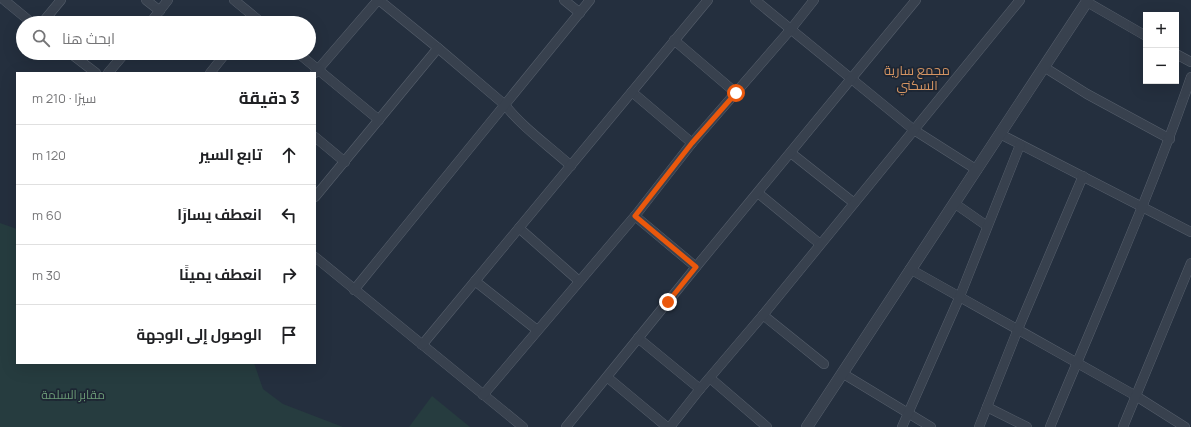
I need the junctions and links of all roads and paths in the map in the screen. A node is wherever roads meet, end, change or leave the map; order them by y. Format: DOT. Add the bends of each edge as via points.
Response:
graph roads {
  1 [pos="4,0"];
  2 [pos="61,0"];
  3 [pos="146,0"];
  4 [pos="168,0"];
  5 [pos="234,0"];
  6 [pos="378,0"];
  7 [pos="564,0"];
  8 [pos="590,0"];
  9 [pos="708,0"];
  10 [pos="755,0"];
  11 [pos="814,0"];
  12 [pos="916,0"];
  13 [pos="1020,0"];
  14 [pos="1088,1"];
  15 [pos="160,11"];
  16 [pos="580,13"];
  17 [pos="23,16"];
  18 [pos="48,16"];
  19 [pos="156,16"];
  20 [pos="251,16"];
  21 [pos="791,29"];
  22 [pos="1143,34"];
  23 [pos="674,40"];
  24 [pos="438,48"];
  25 [pos="1179,56"];
  26 [pos="79,60"];
  27 [pos="119,60"];
  28 [pos="220,60"];
  29 [pos="305,60"];
  30 [pos="1191,62"];
  31 [pos="1044,66"];
  32 [pos="316,71"];
  33 [pos="95,72"];
  34 [pos="109,72"];
  35 [pos="211,72"];
  36 [pos="1191,77"];
  37 [pos="851,79"];
  38 [pos="632,92"];
  39 [pos="736,93"];
  40 [pos="505,105"];
  41 [pos="379,120"];
  42 [pos="914,130"];
  43 [pos="1000,134"];
  44 [pos="316,138"];
  45 [pos="1170,139"];
  46 [pos="692,143"];
  47 [pos="1020,145"];
  48 [pos="791,153"];
  49 [pos="345,162"];
  50 [pos="571,166"];
  51 [pos="977,170"];
  52 [pos="1083,176"];
  53 [pos="758,192"];
  54 [pos="316,196"];
  55 [pos="854,203"];
  56 [pos="954,203"];
  57 [pos="1143,207"];
  58 [pos="635,216"];
  59 [pos="987,226"];
  60 [pos="519,228"];
  61 [pos="1191,232"];
  62 [pos="820,244"];
  63 [pos="316,258"];
  64 [pos="1191,263"];
  65 [pos="696,267"];
  66 [pos="910,269"];
  67 [pos="475,281"];
  68 [pos="579,281"];
  69 [pos="354,290"];
  70 [pos="960,296"];
  71 [pos="763,316"];
  72 [pos="1018,329"];
  73 [pos="537,330"];
  74 [pos="638,338"];
  75 [pos="422,345"];
  76 [pos="1076,363"];
  77 [pos="824,364"];
  78 [pos="842,373"];
  79 [pos="607,377"];
  80 [pos="710,378"];
  81 [pos="700,389"];
  82 [pos="483,395"];
  83 [pos="1136,396"];
  84 [pos="987,407"];
  85 [pos="909,414"];
  86 [pos="523,427"];
  87 [pos="566,427"];
  88 [pos="667,427"];
  89 [pos="670,427"];
  90 [pos="767,427"];
  91 [pos="807,427"];
  92 [pos="902,427"];
  93 [pos="931,427"];
  94 [pos="979,427"];
  95 [pos="1027,427"];
  96 [pos="1050,427"];
  97 [pos="1123,427"];
  98 [pos="1185,427"];
  1 -- 17 [label="street"];
  2 -- 18 [label="street"];
  3 -- 15 [label="street"];
  4 -- 15 [label="street"];
  5 -- 20 [label="street"];
  6 -- 24 [label="street"];
  6 -- 32 [label="street"];
  7 -- 16 [label="street"];
  8 -- 16 [label="street"];
  9 -- 23 [label="street"];
  10 -- 21 [label="street"];
  11 -- 21 [label="street"];
  12 -- 37 [label="street"];
  13 -- 42 [label="street"];
  14 -- 22 [label="street"];
  14 -- 31 [label="street"];
  15 -- 19 [label="street"];
  16 -- 40 [label="street"];
  21 -- 37 [label="street"];
  21 -- 39 [label="street"];
  23 -- 38 [label="street"];
  23 -- 39 [label="street"];
  24 -- 40 [label="street"];
  24 -- 41 [label="street"];
  25 -- 30 [label="street"];
  26 -- 33 [label="street"];
  27 -- 34 [label="street"];
  28 -- 35 [label="street"];
  29 -- 32 [label="street"];
  31 -- 43 [label="street"];
  31 -- 45 [label="street" via="1087,94"];
  32 -- 41 [label="street"];
  36 -- 45 [label="street"];
  37 -- 42 [label="street"];
  37 -- 48 [label="street"];
  38 -- 46 [label="street"];
  38 -- 50 [label="street"];
  39 -- 46 [label="street"];
  40 -- 50 [label="street"];
  40 -- 69 [label="street"];
  41 -- 49 [label="street"];
  42 -- 51 [label="street"];
  42 -- 55 [label="street"];
  43 -- 47 [label="street"];
  43 -- 51 [label="street"];
  44 -- 49 [label="street"];
  45 -- 57 [label="street"];
  46 -- 58 [label="street"];
  47 -- 52 [label="street"];
  47 -- 59 [label="street"];
  48 -- 53 [label="street"];
  48 -- 55 [label="street"];
  49 -- 54 [label="street"];
  50 -- 60 [label="street"];
  51 -- 56 [label="street"];
  52 -- 57 [label="street"];
  52 -- 72 [label="street"];
  53 -- 62 [label="street"];
  53 -- 65 [label="street"];
  55 -- 62 [label="street"];
  56 -- 59 [label="street"];
  56 -- 66 [label="street"];
  57 -- 61 [label="street"];
  57 -- 76 [label="street"];
  58 -- 65 [label="street"];
  58 -- 68 [label="street"];
  59 -- 70 [label="street"];
  60 -- 67 [label="street"];
  60 -- 68 [label="street"];
  62 -- 71 [label="street"];
  63 -- 69 [label="street"];
  64 -- 83 [label="street"];
  65 -- 74 [label="street"];
  66 -- 70 [label="street"];
  66 -- 78 [label="street"];
  67 -- 73 [label="street"];
  67 -- 75 [label="street"];
  68 -- 73 [label="street"];
  69 -- 75 [label="street"];
  70 -- 72 [label="street"];
  70 -- 85 [label="street"];
  71 -- 77 [label="street"];
  71 -- 80 [label="street"];
  72 -- 76 [label="street"];
  72 -- 84 [label="street"];
  73 -- 82 [label="street"];
  74 -- 79 [label="street"];
  74 -- 81 [label="street"];
  75 -- 82 [label="street"];
  76 -- 83 [label="street"];
  76 -- 96 [label="street"];
  78 -- 85 [label="street"];
  78 -- 91 [label="street"];
  79 -- 87 [label="street"];
  79 -- 88 [label="street"];
  80 -- 81 [label="street"];
  80 -- 90 [label="street"];
  81 -- 89 [label="street"];
  82 -- 86 [label="street"];
  83 -- 97 [label="street"];
  83 -- 98 [label="street"];
  84 -- 94 [label="street"];
  84 -- 95 [label="street"];
  85 -- 92 [label="street"];
  85 -- 93 [label="street"];
}
